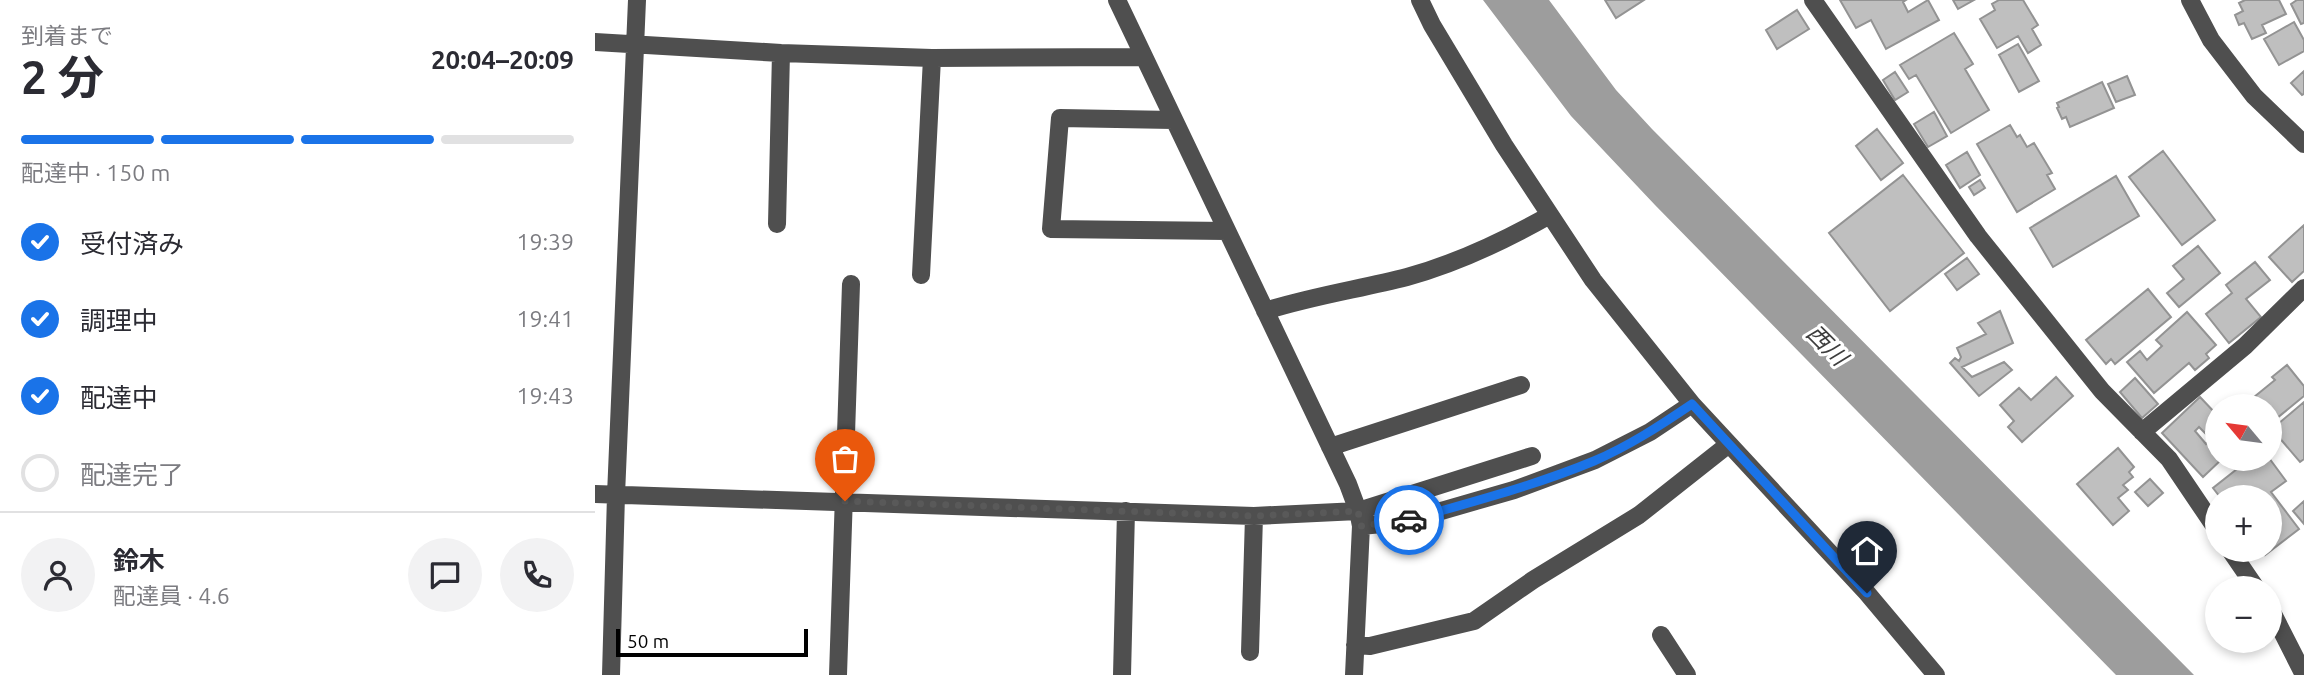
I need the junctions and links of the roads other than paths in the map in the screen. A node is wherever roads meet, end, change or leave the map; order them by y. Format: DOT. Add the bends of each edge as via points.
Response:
graph roads {
  1 [pos="637,0"];
  2 [pos="1117,0"];
  3 [pos="1420,0"];
  4 [pos="2190,0"];
  5 [pos="1816,1"];
  6 [pos="595,41"];
  7 [pos="635,44"];
  8 [pos="781,53"];
  9 [pos="1144,57"];
  10 [pos="932,58"];
  11 [pos="1173,120"];
  12 [pos="2304,144"];
  13 [pos="1550,215"];
  14 [pos="777,224"];
  15 [pos="1227,231"];
  16 [pos="921,275"];
  17 [pos="851,284"];
  18 [pos="2304,288"];
  19 [pos="1265,311"];
  20 [pos="1521,385"];
  21 [pos="1692,404"];
  22 [pos="2142,432"];
  23 [pos="1730,444"];
  24 [pos="1330,447"];
  25 [pos="1532,456"];
  26 [pos="595,494"];
  27 [pos="615,495"];
  28 [pos="845,501"];
  29 [pos="1126,511"];
  30 [pos="2205,512"];
  31 [pos="1254,516"];
  32 [pos="1360,518"];
  33 [pos="2282,632"];
  34 [pos="1661,635"];
  35 [pos="1355,645"];
  36 [pos="1250,652"];
  37 [pos="611,675"];
  38 [pos="838,675"];
  39 [pos="1122,675"];
  40 [pos="1354,675"];
  41 [pos="1687,675"];
  42 [pos="1936,675"];
  43 [pos="2304,675"];
  1 -- 7 [label="street"];
  2 -- 9 [label="street"];
  3 -- 13 [label="street"];
  4 -- 12 [label="street" via="2211,40 2254,96"];
  5 -- 22 [label="street" via="1978,236 2102,391"];
  6 -- 7 [label="street"];
  7 -- 8 [label="street"];
  7 -- 27 [label="street"];
  8 -- 10 [label="street"];
  8 -- 14 [label="street"];
  9 -- 10 [label="street"];
  9 -- 11 [label="street"];
  10 -- 16 [label="street"];
  11 -- 15 [label="street"];
  11 -- 15 [label="street" via="1060,118 1051,229"];
  13 -- 19 [label="street" via="1461,260"];
  13 -- 21 [label="street" via="1593,280"];
  15 -- 19 [label="street"];
  17 -- 28 [label="street"];
  18 -- 22 [label="street" via="2245,346"];
  19 -- 24 [label="street"];
  20 -- 24 [label="street"];
  21 -- 23 [label="street"];
  21 -- 32 [label="street" via="1595,460 1514,490 1402,522"];
  22 -- 30 [label="street" via="2169,459"];
  23 -- 35 [label="street" via="1639,515 1474,621 1370,646"];
  23 -- 42 [label="street"];
  24 -- 32 [label="street"];
  25 -- 32 [label="street"];
  26 -- 27 [label="street"];
  27 -- 28 [label="street"];
  27 -- 37 [label="street"];
  28 -- 29 [label="street"];
  28 -- 38 [label="street"];
  29 -- 31 [label="street"];
  29 -- 39 [label="street"];
  31 -- 32 [label="street"];
  31 -- 36 [label="street"];
  32 -- 35 [label="street"];
  33 -- 43 [label="street"];
  34 -- 41 [label="street"];
  35 -- 40 [label="street"];
}
